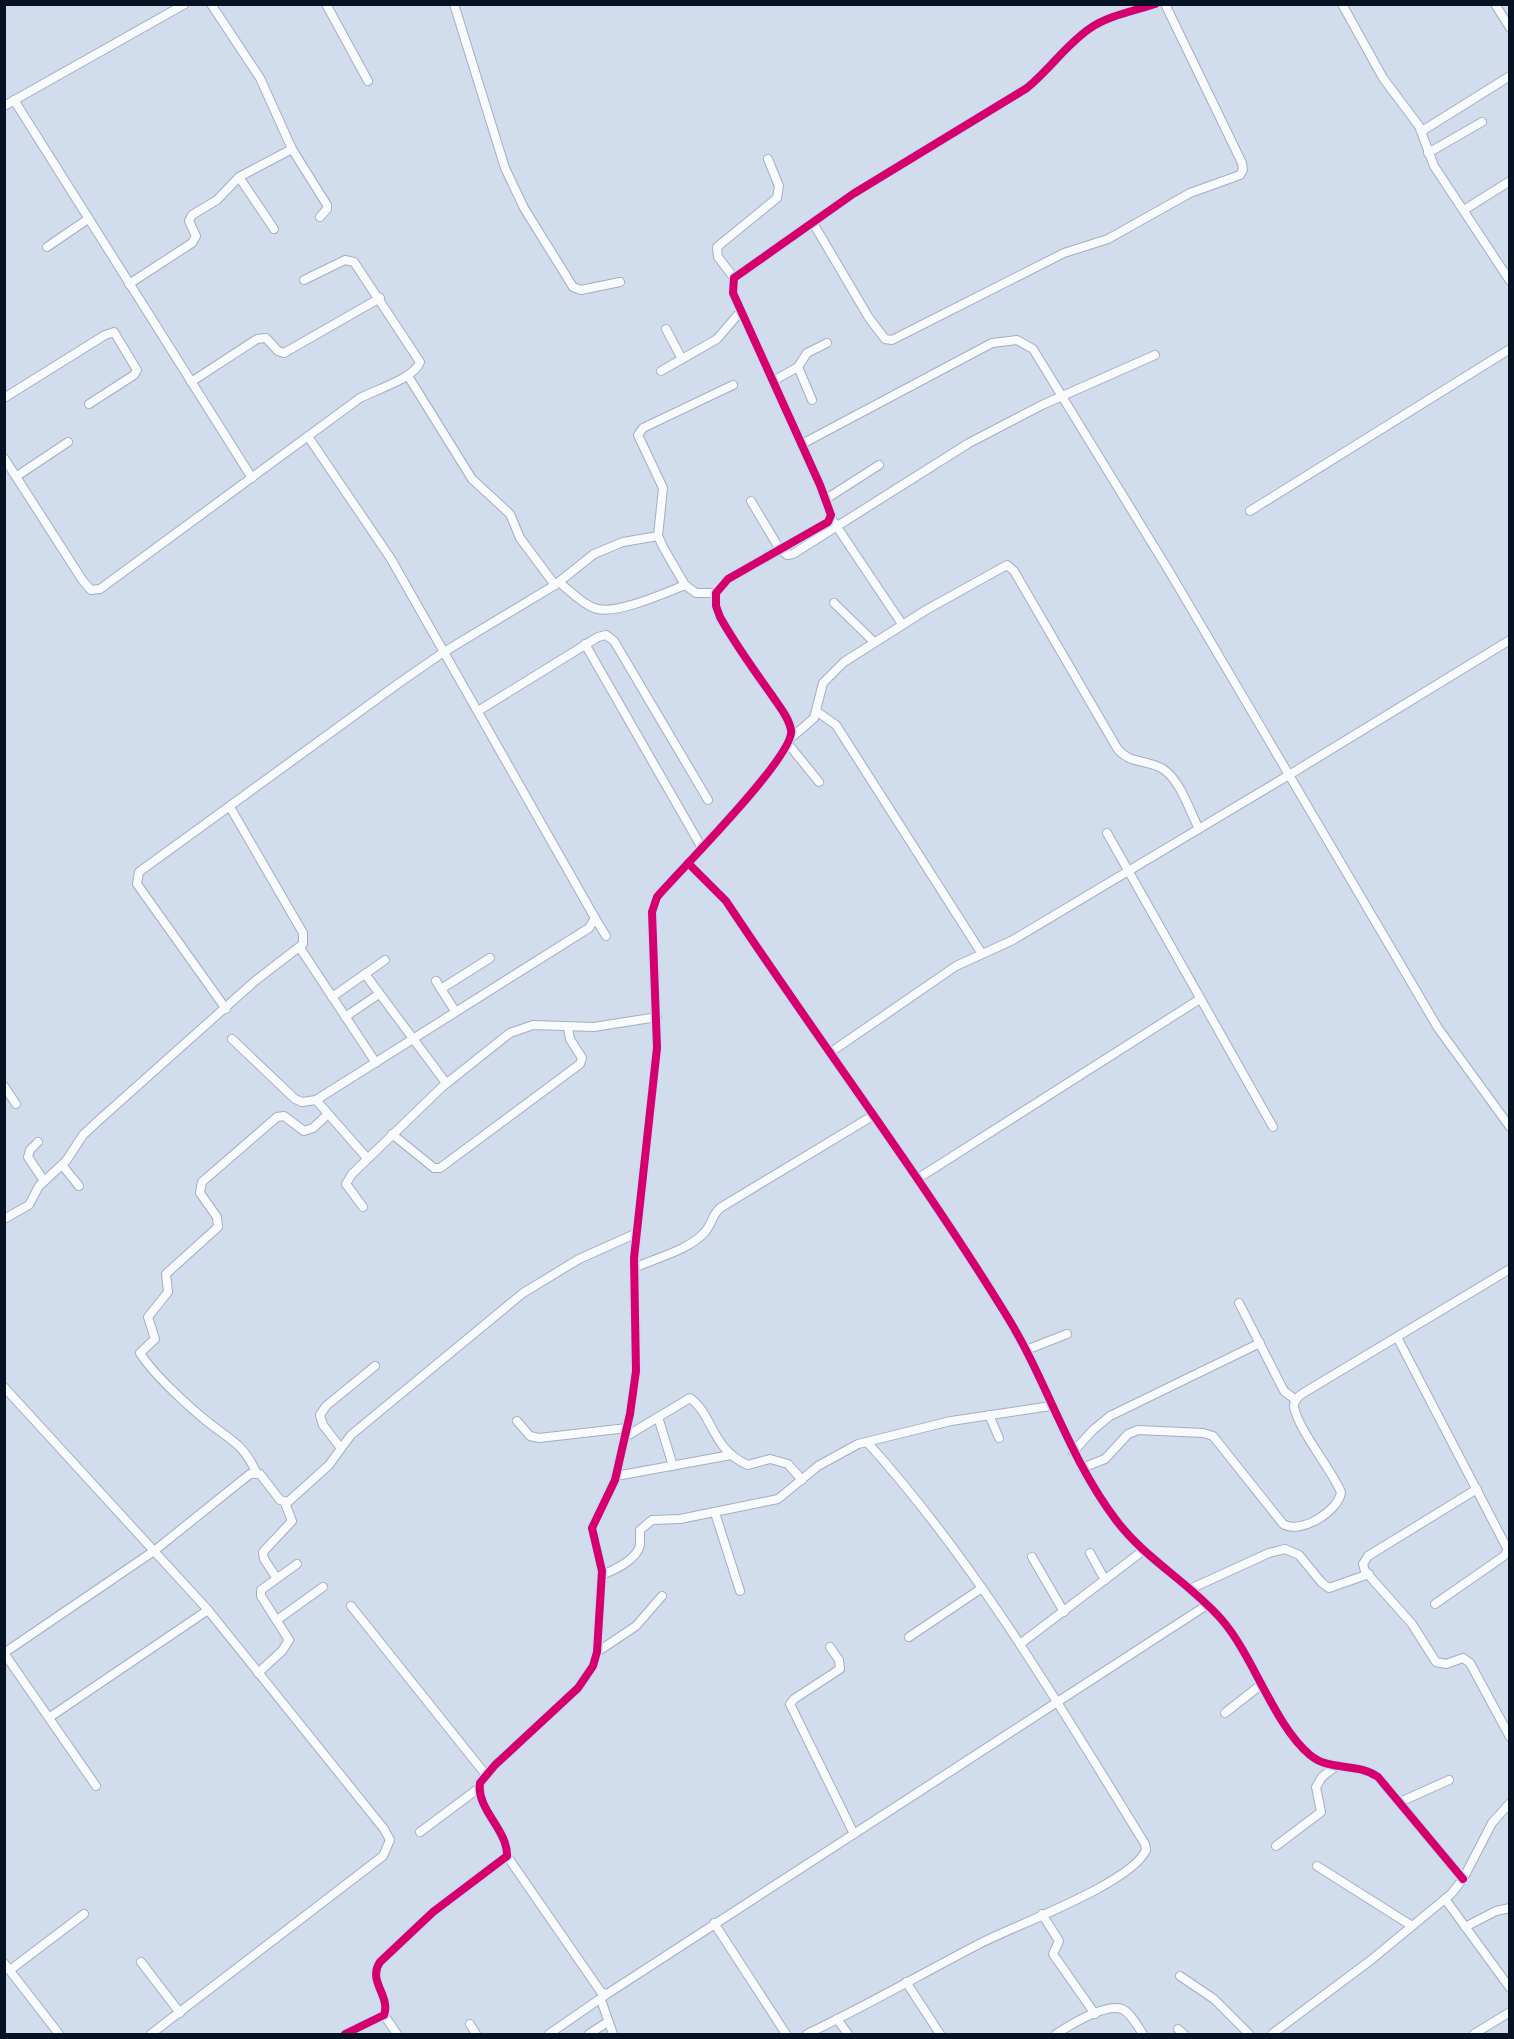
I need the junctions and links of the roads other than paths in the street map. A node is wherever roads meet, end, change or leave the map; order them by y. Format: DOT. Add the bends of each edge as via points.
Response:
graph roads {
  1 [pos="185,4"];
  2 [pos="211,4"];
  3 [pos="326,4"];
  4 [pos="454,4"];
  5 [pos="1155,4"];
  6 [pos="1165,4"];
  7 [pos="1342,4"];
  8 [pos="1496,4"];
  9 [pos="1146,6"];
  10 [pos="1509,28"];
  11 [pos="1509,76"];
  12 [pos="368,81"];
  13 [pos="14,100"];
  14 [pos="4,106"];
  15 [pos="1482,122"];
  16 [pos="1422,132"];
  17 [pos="292,149"];
  18 [pos="1428,153"];
  19 [pos="768,159"];
  20 [pos="239,177"];
  21 [pos="1509,181"];
  22 [pos="1464,210"];
  23 [pos="320,217"];
  24 [pos="88,219"];
  25 [pos="813,223"];
  26 [pos="274,229"];
  27 [pos="47,247"];
  28 [pos="734,278"];
  29 [pos="304,280"];
  30 [pos="1509,281"];
  31 [pos="620,282"];
  32 [pos="129,284"];
  33 [pos="380,298"];
  34 [pos="741,311"];
  35 [pos="666,329"];
  36 [pos="827,343"];
  37 [pos="1509,349"];
  38 [pos="1155,355"];
  39 [pos="682,359"];
  40 [pos="798,367"];
  41 [pos="661,371"];
  42 [pos="408,375"];
  43 [pos="773,381"];
  44 [pos="191,382"];
  45 [pos="733,385"];
  46 [pos="1062,396"];
  47 [pos="4,398"];
  48 [pos="812,399"];
  49 [pos="89,404"];
  50 [pos="309,438"];
  51 [pos="68,442"];
  52 [pos="802,444"];
  53 [pos="4,458"];
  54 [pos="879,465"];
  55 [pos="17,476"];
  56 [pos="252,478"];
  57 [pos="826,499"];
  58 [pos="751,501"];
  59 [pos="1250,511"];
  60 [pos="831,518"];
  61 [pos="838,528"];
  62 [pos="658,536"];
  63 [pos="779,548"];
  64 [pos="557,584"];
  65 [pos="685,585"];
  66 [pos="716,593"];
  67 [pos="834,603"];
  68 [pos="902,624"];
  69 [pos="1509,640"];
  70 [pos="874,642"];
  71 [pos="585,645"];
  72 [pos="444,652"];
  73 [pos="478,711"];
  74 [pos="816,711"];
  75 [pos="790,741"];
  76 [pos="1290,776"];
  77 [pos="819,782"];
  78 [pos="708,800"];
  79 [pos="230,807"];
  80 [pos="1199,829"];
  81 [pos="1107,833"];
  82 [pos="702,848"];
  83 [pos="688,863"];
  84 [pos="1128,871"];
  85 [pos="595,918"];
  86 [pos="606,936"];
  87 [pos="300,948"];
  88 [pos="982,954"];
  89 [pos="490,958"];
  90 [pos="385,960"];
  91 [pos="365,974"];
  92 [pos="436,981"];
  93 [pos="441,989"];
  94 [pos="379,994"];
  95 [pos="332,997"];
  96 [pos="1200,999"];
  97 [pos="225,1009"];
  98 [pos="455,1011"];
  99 [pos="345,1017"];
  100 [pos="657,1017"];
  101 [pos="568,1028"];
  102 [pos="412,1039"];
  103 [pos="232,1040"];
  104 [pos="831,1052"];
  105 [pos="376,1063"];
  106 [pos="446,1083"];
  107 [pos="4,1086"];
  108 [pos="316,1100"];
  109 [pos="16,1104"];
  110 [pos="328,1114"];
  111 [pos="874,1115"];
  112 [pos="1273,1127"];
  113 [pos="1509,1127"];
  114 [pos="392,1134"];
  115 [pos="38,1142"];
  116 [pos="367,1158"];
  117 [pos="62,1165"];
  118 [pos="917,1179"];
  119 [pos="44,1180"];
  120 [pos="79,1186"];
  121 [pos="363,1207"];
  122 [pos="4,1219"];
  123 [pos="637,1233"];
  124 [pos="634,1268"];
  125 [pos="1509,1269"];
  126 [pos="1239,1303"];
  127 [pos="1067,1334"];
  128 [pos="1397,1337"];
  129 [pos="1260,1343"];
  130 [pos="1026,1350"];
  131 [pos="375,1366"];
  132 [pos="4,1387"];
  133 [pos="1296,1400"];
  134 [pos="1051,1406"];
  135 [pos="989,1415"];
  136 [pos="658,1417"];
  137 [pos="516,1421"];
  138 [pos="626,1432"];
  139 [pos="999,1438"];
  140 [pos="867,1442"];
  141 [pos="339,1447"];
  142 [pos="1073,1452"];
  143 [pos="731,1455"];
  144 [pos="673,1466"];
  145 [pos="1082,1468"];
  146 [pos="256,1472"];
  147 [pos="616,1476"];
  148 [pos="802,1480"];
  149 [pos="1477,1489"];
  150 [pos="285,1503"];
  151 [pos="715,1513"];
  152 [pos="1144,1550"];
  153 [pos="154,1551"];
  154 [pos="1090,1553"];
  155 [pos="1032,1557"];
  156 [pos="297,1564"];
  157 [pos="1368,1574"];
  158 [pos="602,1575"];
  159 [pos="276,1577"];
  160 [pos="1105,1580"];
  161 [pos="323,1587"];
  162 [pos="982,1588"];
  163 [pos="1190,1589"];
  164 [pos="740,1591"];
  165 [pos="662,1596"];
  166 [pos="1434,1604"];
  167 [pos="1207,1605"];
  168 [pos="351,1606"];
  169 [pos="208,1610"];
  170 [pos="1064,1612"];
  171 [pos="277,1620"];
  172 [pos="909,1637"];
  173 [pos="1020,1644"];
  174 [pos="830,1647"];
  175 [pos="597,1652"];
  176 [pos="4,1653"];
  177 [pos="258,1673"];
  178 [pos="1262,1684"];
  179 [pos="1057,1700"];
  180 [pos="1225,1713"];
  181 [pos="50,1717"];
  182 [pos="1509,1737"];
  183 [pos="1336,1766"];
  184 [pos="486,1775"];
  185 [pos="1449,1780"];
  186 [pos="96,1786"];
  187 [pos="479,1788"];
  188 [pos="1400,1802"];
  189 [pos="1509,1803"];
  190 [pos="420,1832"];
  191 [pos="854,1834"];
  192 [pos="1276,1846"];
  193 [pos="507,1856"];
  194 [pos="1317,1866"];
  195 [pos="1463,1879"];
  196 [pos="1445,1899"];
  197 [pos="1509,1908"];
  198 [pos="84,1914"];
  199 [pos="1042,1914"];
  200 [pos="714,1923"];
  201 [pos="1412,1926"];
  202 [pos="1466,1927"];
  203 [pos="141,1962"];
  204 [pos="4,1963"];
  205 [pos="10,1970"];
  206 [pos="1180,1976"];
  207 [pos="906,1982"];
  208 [pos="1509,1988"];
  209 [pos="604,1997"];
  210 [pos="1509,2012"];
  211 [pos="180,2013"];
  212 [pos="1095,2014"];
  213 [pos="384,2015"];
  214 [pos="837,2019"];
  215 [pos="606,2023"];
  216 [pos="470,2024"];
  217 [pos="59,2034"];
  218 [pos="152,2034"];
  219 [pos="345,2034"];
  220 [pos="397,2034"];
  221 [pos="476,2034"];
  222 [pos="549,2034"];
  223 [pos="589,2034"];
  224 [pos="613,2034"];
  225 [pos="786,2034"];
  226 [pos="807,2034"];
  227 [pos="848,2034"];
  228 [pos="940,2034"];
  229 [pos="1056,2034"];
  230 [pos="1143,2034"];
  231 [pos="1249,2034"];
  232 [pos="1272,2034"];
  233 [pos="1474,2034"];
  1 -- 13 [label="street"];
  2 -- 17 [label="street" via="260,78"];
  3 -- 12 [label="street"];
  4 -- 31 [label="street" via="505,168 524,208 573,287 581,290"];
  5 -- 9 [label="street"];
  6 -- 25 [label="street" via="1242,163 1240,175 1183,196 1108,239 1064,253 892,340 885,339 869,318"];
  7 -- 16 [label="street" via="1383,78"];
  8 -- 10 [label="street"];
  9 -- 25 [label="street" via="1088,29 1027,88 853,194"];
  11 -- 16 [label="street"];
  13 -- 14 [label="street"];
  13 -- 24 [label="street"];
  15 -- 18 [label="street"];
  16 -- 18 [label="street"];
  17 -- 20 [label="street"];
  17 -- 23 [label="street" via="327,205"];
  18 -- 22 [label="street"];
  19 -- 28 [label="street" via="779,186 777,198 717,247 718,257"];
  20 -- 26 [label="street"];
  20 -- 32 [label="street" via="217,200 190,218 195,232 192,243"];
  21 -- 22 [label="street"];
  22 -- 30 [label="street"];
  24 -- 27 [label="street"];
  24 -- 32 [label="street"];
  25 -- 28 [label="street"];
  28 -- 34 [label="street" via="733,293"];
  29 -- 33 [label="street" via="351,260"];
  32 -- 44 [label="street"];
  33 -- 42 [label="street" via="420,362"];
  33 -- 44 [label="street" via="284,353 266,338 257,339"];
  34 -- 39 [label="street" via="717,339"];
  34 -- 43 [label="street"];
  35 -- 39 [label="street"];
  36 -- 40 [label="street" via="807,353"];
  37 -- 59 [label="street"];
  38 -- 46 [label="street"];
  39 -- 41 [label="street"];
  40 -- 43 [label="street"];
  40 -- 48 [label="street"];
  42 -- 50 [label="street" via="360,398"];
  42 -- 64 [label="street" via="472,478 510,514 520,538"];
  43 -- 52 [label="street"];
  44 -- 56 [label="street"];
  45 -- 62 [label="street" via="638,432 663,488"];
  46 -- 52 [label="street" via="1033,349 1017,340 1005,340 985,346"];
  46 -- 61 [label="street" via="969,443"];
  46 -- 76 [label="street"];
  47 -- 49 [label="street" via="114,332 137,370"];
  50 -- 56 [label="street"];
  50 -- 72 [label="street" via="374,532"];
  51 -- 55 [label="street"];
  52 -- 57 [label="street"];
  53 -- 55 [label="street"];
  54 -- 57 [label="street"];
  55 -- 56 [label="street" via="79,576 95,590"];
  57 -- 60 [label="street"];
  58 -- 63 [label="street"];
  60 -- 61 [label="street"];
  60 -- 63 [label="street"];
  61 -- 63 [label="street" via="793,554 787,555"];
  61 -- 68 [label="street"];
  62 -- 64 [label="street" via="602,549"];
  62 -- 65 [label="street"];
  63 -- 66 [label="street" via="759,564 728,579"];
  64 -- 65 [label="street" via="600,610"];
  64 -- 72 [label="street"];
  65 -- 66 [label="street" via="696,593"];
  66 -- 75 [label="street" via="720,617 783,713 791,731"];
  67 -- 70 [label="street"];
  68 -- 70 [label="street"];
  68 -- 80 [label="street" via="998,568 1011,566 1117,748 1129,760 1158,766 1168,773"];
  69 -- 76 [label="street"];
  70 -- 74 [label="street" via="844,662 823,683"];
  71 -- 73 [label="street"];
  71 -- 78 [label="street" via="603,635 614,641"];
  71 -- 82 [label="street"];
  72 -- 73 [label="street"];
  72 -- 79 [label="street"];
  73 -- 85 [label="street"];
  74 -- 75 [label="street"];
  74 -- 88 [label="street" via="827,716 841,734"];
  75 -- 77 [label="street"];
  75 -- 82 [label="street"];
  76 -- 80 [label="street"];
  76 -- 113 [label="street" via="1438,1028"];
  79 -- 87 [label="street" via="303,933 305,940"];
  79 -- 97 [label="street" via="155,859 139,872 136,880"];
  80 -- 84 [label="street"];
  81 -- 84 [label="street"];
  82 -- 83 [label="street"];
  83 -- 100 [label="street" via="657,897 651,912"];
  83 -- 104 [label="street" via="722,896"];
  84 -- 88 [label="street" via="1013,940"];
  84 -- 96 [label="street"];
  85 -- 86 [label="street"];
  85 -- 98 [label="street" via="589,928"];
  87 -- 95 [label="street"];
  87 -- 97 [label="street"];
  88 -- 104 [label="street" via="956,966"];
  89 -- 93 [label="street"];
  90 -- 91 [label="street"];
  91 -- 94 [label="street"];
  91 -- 95 [label="street"];
  92 -- 93 [label="street"];
  93 -- 98 [label="street"];
  94 -- 99 [label="street"];
  94 -- 102 [label="street"];
  95 -- 99 [label="street"];
  96 -- 112 [label="street"];
  96 -- 118 [label="street"];
  97 -- 117 [label="street" via="91,1128"];
  98 -- 102 [label="street"];
  99 -- 105 [label="street"];
  100 -- 101 [label="street"];
  100 -- 123 [label="street" via="651,1119"];
  101 -- 106 [label="street" via="533,1025 510,1033"];
  101 -- 114 [label="street" via="582,1058 580,1064 444,1166 434,1168"];
  102 -- 105 [label="street"];
  102 -- 106 [label="street"];
  103 -- 108 [label="street" via="296,1099"];
  104 -- 111 [label="street"];
  105 -- 108 [label="street"];
  106 -- 114 [label="street"];
  107 -- 109 [label="street"];
  108 -- 110 [label="street"];
  110 -- 116 [label="street"];
  110 -- 146 [label="street" via="304,1131 280,1115 202,1182 200,1192 217,1217 218,1227 165,1274 168,1292 148,1317 155,1339 140,1353 192,1408 243,1448"];
  111 -- 118 [label="street"];
  111 -- 124 [label="street" via="720,1208 705,1233 695,1240"];
  114 -- 116 [label="street"];
  115 -- 119 [label="street" via="28,1157"];
  116 -- 121 [label="street" via="346,1184"];
  117 -- 119 [label="street"];
  117 -- 120 [label="street"];
  118 -- 130 [label="street" via="967,1251"];
  119 -- 122 [label="street" via="29,1205"];
  123 -- 124 [label="street"];
  123 -- 141 [label="street" via="579,1259 523,1293"];
  124 -- 138 [label="street" via="636,1371"];
  125 -- 128 [label="street"];
  126 -- 129 [label="street"];
  127 -- 130 [label="street"];
  128 -- 133 [label="street"];
  128 -- 149 [label="street"];
  129 -- 133 [label="street" via="1284,1391"];
  129 -- 142 [label="street" via="1110,1416"];
  130 -- 134 [label="street"];
  131 -- 141 [label="street" via="320,1415"];
  132 -- 153 [label="street"];
  133 -- 145 [label="street" via="1294,1407 1341,1492 1335,1505 1299,1527 1283,1524 1223,1446 1208,1434 1138,1430 1128,1434 1105,1459"];
  134 -- 135 [label="street"];
  134 -- 142 [label="street"];
  135 -- 139 [label="street"];
  135 -- 140 [label="street"];
  136 -- 138 [label="street"];
  136 -- 143 [label="street" via="681,1401 692,1399 718,1442"];
  136 -- 144 [label="street"];
  137 -- 138 [label="street" via="530,1436 539,1438"];
  138 -- 147 [label="street"];
  140 -- 148 [label="street" via="836,1454"];
  140 -- 162 [label="street" via="928,1511"];
  141 -- 150 [label="street" via="329,1465"];
  142 -- 145 [label="street"];
  143 -- 144 [label="street"];
  143 -- 148 [label="street" via="748,1465 770,1459 788,1464"];
  144 -- 147 [label="street"];
  145 -- 152 [label="street" via="1116,1520"];
  146 -- 150 [label="street"];
  146 -- 153 [label="street"];
  147 -- 158 [label="street" via="592,1528"];
  148 -- 151 [label="street" via="778,1499"];
  149 -- 157 [label="street" via="1368,1556 1363,1564"];
  149 -- 166 [label="street" via="1508,1551"];
  150 -- 159 [label="street" via="292,1521 263,1552"];
  151 -- 158 [label="street" via="648,1522 640,1530 640,1546 634,1554"];
  151 -- 164 [label="street"];
  152 -- 160 [label="street"];
  152 -- 163 [label="street"];
  153 -- 169 [label="street"];
  153 -- 176 [label="street"];
  154 -- 160 [label="street"];
  155 -- 170 [label="street"];
  156 -- 159 [label="street"];
  157 -- 163 [label="street" via="1329,1588 1299,1555 1285,1549"];
  157 -- 182 [label="street" via="1412,1624 1436,1662 1446,1664 1463,1658 1470,1663"];
  158 -- 175 [label="street"];
  159 -- 171 [label="street" via="260,1593"];
  160 -- 170 [label="street"];
  161 -- 171 [label="street"];
  162 -- 172 [label="street"];
  162 -- 173 [label="street"];
  163 -- 167 [label="street"];
  165 -- 175 [label="street" via="636,1626"];
  167 -- 178 [label="street" via="1236,1639"];
  167 -- 179 [label="street"];
  168 -- 184 [label="street"];
  169 -- 177 [label="street"];
  169 -- 181 [label="street"];
  170 -- 173 [label="street"];
  171 -- 177 [label="street" via="288,1643"];
  173 -- 179 [label="street"];
  174 -- 191 [label="street" via="841,1665 837,1673 790,1704"];
  175 -- 184 [label="street" via="578,1688"];
  176 -- 181 [label="street"];
  177 -- 211 [label="street" via="384,1829 390,1840 389,1848"];
  178 -- 180 [label="street"];
  178 -- 183 [label="street" via="1304,1749 1318,1761"];
  179 -- 191 [label="street"];
  179 -- 199 [label="street" via="1146,1850 1138,1862 1103,1885"];
  181 -- 186 [label="street"];
  183 -- 188 [label="street" via="1373,1773"];
  183 -- 192 [label="street" via="1316,1787 1321,1812"];
  184 -- 187 [label="street"];
  185 -- 188 [label="street"];
  187 -- 190 [label="street"];
  187 -- 193 [label="street"];
  188 -- 195 [label="street"];
  189 -- 195 [label="street" via="1492,1823"];
  191 -- 200 [label="street"];
  193 -- 209 [label="street"];
  193 -- 213 [label="street" via="433,1912 380,1962 375,1976 385,2004"];
  194 -- 201 [label="street"];
  195 -- 196 [label="street"];
  196 -- 201 [label="street"];
  196 -- 202 [label="street"];
  197 -- 202 [label="street"];
  198 -- 205 [label="street"];
  199 -- 207 [label="street"];
  199 -- 212 [label="street" via="1059,1941 1053,1954"];
  200 -- 209 [label="street"];
  200 -- 225 [label="street"];
  201 -- 232 [label="street"];
  202 -- 208 [label="street"];
  203 -- 211 [label="street"];
  204 -- 205 [label="street"];
  205 -- 217 [label="street"];
  206 -- 231 [label="street" via="1214,2000"];
  207 -- 214 [label="street"];
  207 -- 228 [label="street"];
  209 -- 222 [label="street"];
  209 -- 224 [label="street"];
  210 -- 233 [label="street"];
  211 -- 218 [label="street"];
  212 -- 229 [label="street"];
  212 -- 230 [label="street" via="1122,2010"];
  213 -- 219 [label="street"];
  213 -- 220 [label="street"];
  214 -- 226 [label="street"];
  214 -- 227 [label="street"];
  215 -- 223 [label="street"];
  216 -- 221 [label="street"];
}
